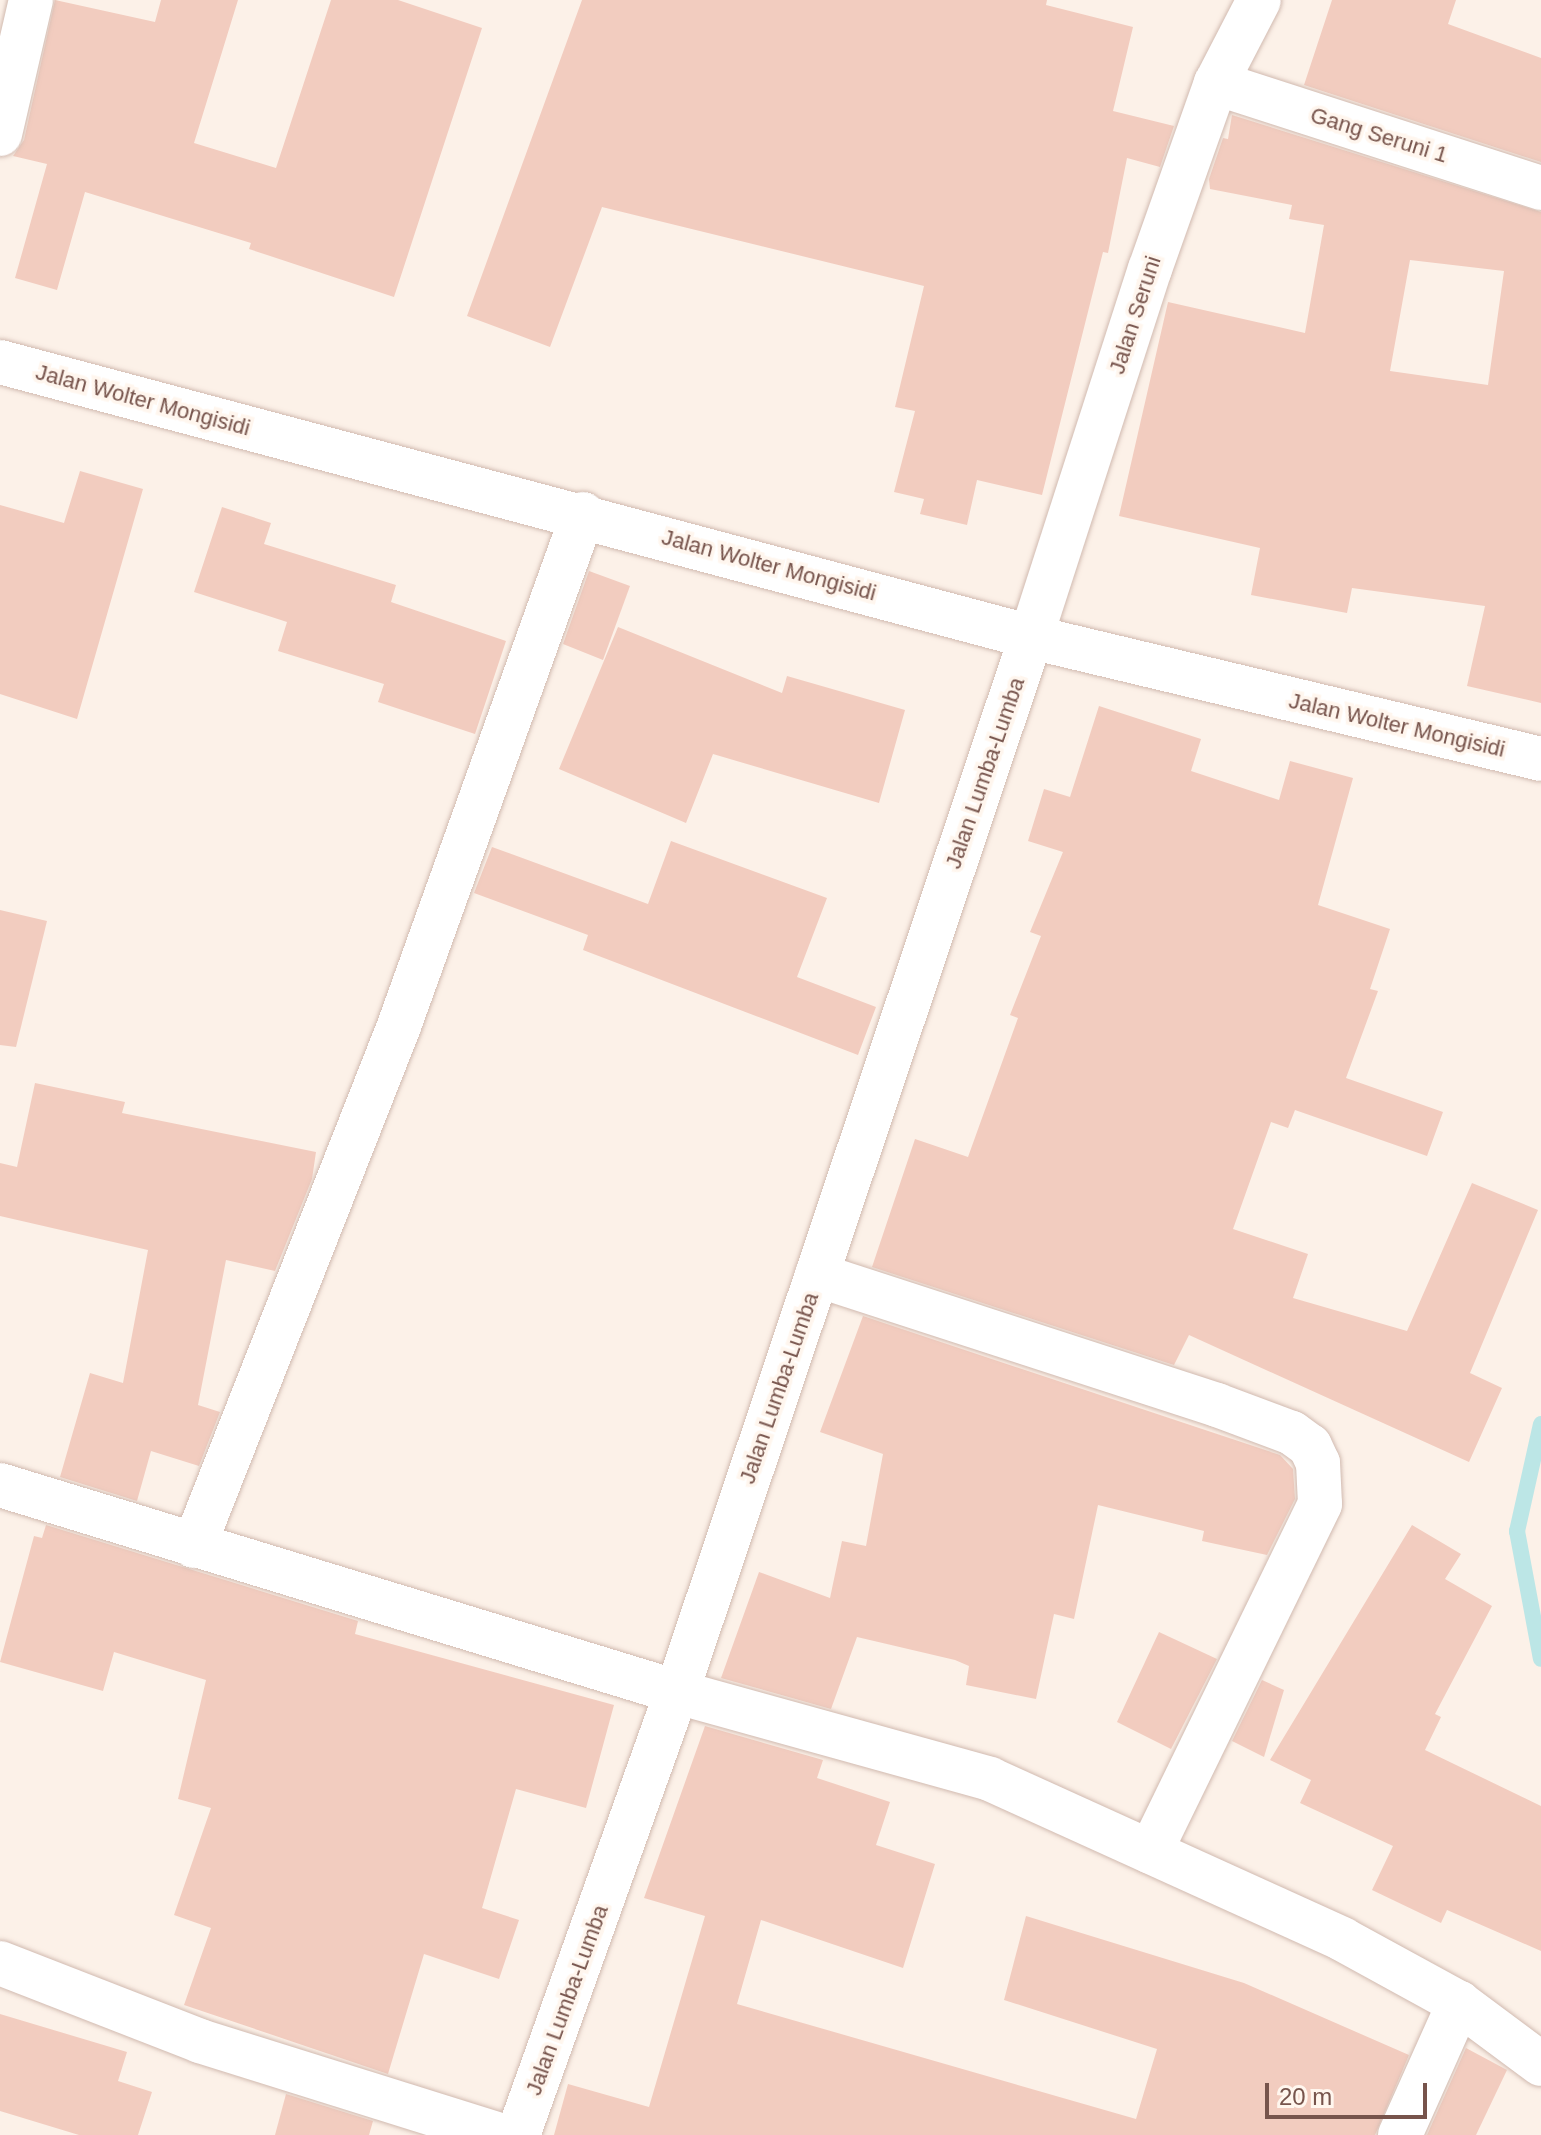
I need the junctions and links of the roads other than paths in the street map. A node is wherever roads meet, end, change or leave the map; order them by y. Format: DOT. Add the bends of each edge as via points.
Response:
graph roads {
  1 [pos="31,0"];
  2 [pos="1259,0"];
  3 [pos="1216,83"];
  4 [pos="0,134"];
  5 [pos="1541,188"];
  6 [pos="0,362"];
  7 [pos="583,514"];
  8 [pos="1031,637"];
  9 [pos="1541,759"];
  10 [pos="817,1275"];
  11 [pos="0,1485"];
  12 [pos="194,1546"];
  13 [pos="677,1692"];
  14 [pos="1150,1852"];
  15 [pos="0,1963"];
  16 [pos="1459,2003"];
  17 [pos="1541,2064"];
  18 [pos="500,2135"];
  19 [pos="518,2135"];
  20 [pos="1400,2135"];
  1 -- 4 [label="street"];
  2 -- 3 [label="street, Jalan Seruni"];
  3 -- 5 [label="street, Gang Seruni 1"];
  3 -- 8 [label="street, Jalan Seruni"];
  6 -- 7 [label="street, Jalan Wolter Mongisidi"];
  7 -- 8 [label="street, Jalan Wolter Mongisidi"];
  7 -- 12 [label="street" via="399,1026"];
  8 -- 9 [label="street, Jalan Wolter Mongisidi"];
  8 -- 10 [label="street, Jalan Lumba-Lumba"];
  10 -- 13 [label="street, Jalan Lumba-Lumba"];
  10 -- 14 [label="street" via="1217,1405 1292,1433 1310,1446 1318,1463 1320,1504"];
  11 -- 12 [label="street"];
  12 -- 13 [label="street"];
  13 -- 14 [label="street" via="990,1779"];
  13 -- 19 [label="street, Jalan Lumba-Lumba"];
  14 -- 16 [label="street" via="1342,1939"];
  15 -- 18 [label="street" via="200,2041"];
  16 -- 17 [label="street"];
  16 -- 20 [label="street"];
}
